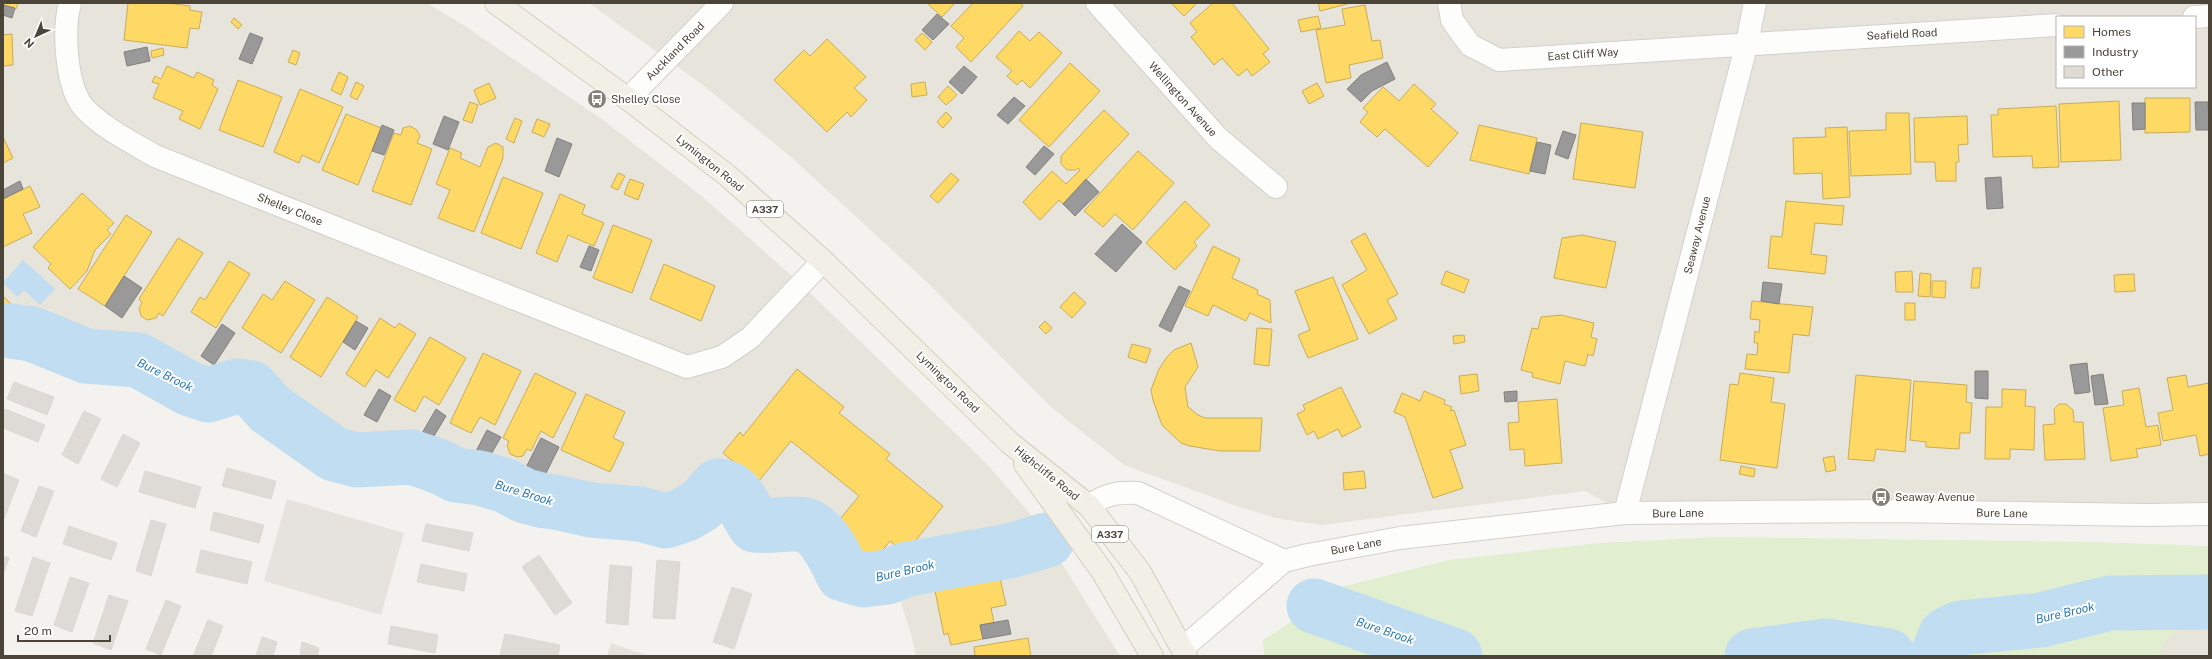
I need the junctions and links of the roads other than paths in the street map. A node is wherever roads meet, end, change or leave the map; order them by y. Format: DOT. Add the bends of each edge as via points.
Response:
graph roads {
  1 [pos="70,3"];
  2 [pos="496,3"];
  3 [pos="722,3"];
  4 [pos="1097,3"];
  5 [pos="1449,3"];
  6 [pos="1755,3"];
  7 [pos="2209,16"];
  8 [pos="2196,17"];
  9 [pos="2056,25"];
  10 [pos="1747,43"];
  11 [pos="628,98"];
  12 [pos="1276,187"];
  13 [pos="822,261"];
  14 [pos="1010,443"];
  15 [pos="1089,506"];
  16 [pos="1625,513"];
  17 [pos="2209,514"];
  18 [pos="1065,523"];
  19 [pos="1284,562"];
  20 [pos="1184,652"];
  21 [pos="1152,656"];
  1 -- 13 [label="street, Shelley Close" via="66,17 67,56 76,91 84,108 98,122 155,156 687,367 722,357 750,338"];
  2 -- 11 [label="main road, Lymington Road / A337"];
  3 -- 11 [label="street, Auckland Road"];
  4 -- 12 [label="street, Wellington Avenue" via="1218,138"];
  5 -- 10 [label="street, East Cliff Way" via="1452,20 1470,45 1499,60"];
  6 -- 10 [label="street, Seaway Avenue"];
  7 -- 8 [label="street"];
  9 -- 10 [label="street, Seafield Road"];
  10 -- 16 [label="street, Seaway Avenue"];
  11 -- 13 [label="main road, Lymington Road / A337" via="728,176"];
  13 -- 14 [label="main road, Lymington Road / A337"];
  14 -- 15 [label="main road, Highcliffe Road / A337"];
  14 -- 18 [label="main road, Highcliffe Road / A337"];
  15 -- 18 [label="main road"];
  15 -- 19 [label="street" via="1104,496 1120,492 1138,493"];
  15 -- 20 [label="main road, Highcliffe Road / A337" via="1140,572"];
  16 -- 17 [label="street, Bure Lane" via="1890,511"];
  16 -- 19 [label="street, Bure Lane" via="1400,538"];
  18 -- 21 [label="main road, Highcliffe Road / A337" via="1102,571"];
  19 -- 20 [label="street, Bure Lane"];
  20 -- 21 [label="main road"];
}
